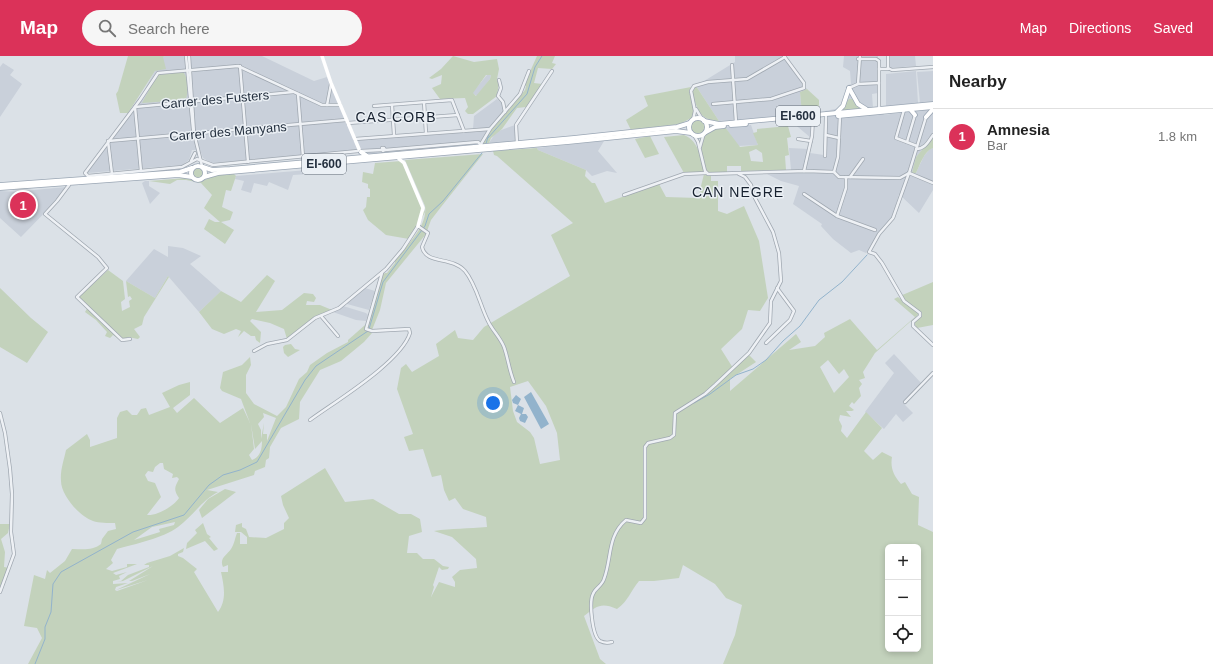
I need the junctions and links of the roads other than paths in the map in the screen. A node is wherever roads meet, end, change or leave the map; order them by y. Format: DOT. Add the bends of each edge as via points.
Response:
graph roads {
  1 [pos="187,56"];
  2 [pos="322,56"];
  3 [pos="888,56"];
  4 [pos="785,57"];
  5 [pos="859,58"];
  6 [pos="732,65"];
  7 [pos="240,66"];
  8 [pos="933,67"];
  9 [pos="879,69"];
  10 [pos="888,69"];
  11 [pos="189,70"];
  12 [pos="552,70"];
  13 [pos="529,71"];
  14 [pos="499,80"];
  15 [pos="733,80"];
  16 [pos="331,83"];
  17 [pos="879,83"];
  18 [pos="858,84"];
  19 [pos="284,87"];
  20 [pos="849,88"];
  21 [pos="283,93"];
  22 [pos="296,93"];
  23 [pos="243,97"];
  24 [pos="847,99"];
  25 [pos="854,99"];
  26 [pos="191,102"];
  27 [pos="424,102"];
  28 [pos="735,102"];
  29 [pos="712,104"];
  30 [pos="327,105"];
  31 [pos="340,105"];
  32 [pos="392,105"];
  33 [pos="374,106"];
  34 [pos="135,107"];
  35 [pos="695,107"];
  36 [pos="933,107"];
  37 [pos="926,108"];
  38 [pos="910,109"];
  39 [pos="917,109"];
  40 [pos="868,110"];
  41 [pos="882,110"];
  42 [pos="904,110"];
  43 [pos="505,112"];
  44 [pos="836,113"];
  45 [pos="915,115"];
  46 [pos="458,116"];
  47 [pos="840,116"];
  48 [pos="826,117"];
  49 [pos="926,117"];
  50 [pos="425,118"];
  51 [pos="813,118"];
  52 [pos="393,120"];
  53 [pos="703,120"];
  54 [pos="692,121"];
  55 [pos="348,122"];
  56 [pos="736,122"];
  57 [pos="300,124"];
  58 [pos="490,129"];
  59 [pos="245,130"];
  60 [pos="464,131"];
  61 [pos="705,132"];
  62 [pos="426,133"];
  63 [pos="194,134"];
  64 [pos="693,134"];
  65 [pos="394,135"];
  66 [pos="826,135"];
  67 [pos="933,135"];
  68 [pos="357,138"];
  69 [pos="839,138"];
  70 [pos="138,139"];
  71 [pos="798,139"];
  72 [pos="108,141"];
  73 [pos="811,142"];
  74 [pos="907,142"];
  75 [pos="517,144"];
  76 [pos="196,145"];
  77 [pos="422,147"];
  78 [pos="482,147"];
  79 [pos="917,147"];
  80 [pos="360,151"];
  81 [pos="700,151"];
  82 [pos="427,152"];
  83 [pos="195,153"];
  84 [pos="370,156"];
  85 [pos="411,156"];
  86 [pos="825,156"];
  87 [pos="303,158"];
  88 [pos="355,158"];
  89 [pos="199,159"];
  90 [pos="383,159"];
  91 [pos="399,159"];
  92 [pos="863,159"];
  93 [pos="194,160"];
  94 [pos="248,162"];
  95 [pos="404,163"];
  96 [pos="253,164"];
  97 [pos="192,167"];
  98 [pos="202,167"];
  99 [pos="141,171"];
  100 [pos="804,171"];
  101 [pos="834,172"];
  102 [pos="706,173"];
  103 [pos="909,173"];
  104 [pos="112,174"];
  105 [pos="739,174"];
  106 [pos="192,177"];
  107 [pos="204,177"];
  108 [pos="846,177"];
  109 [pos="850,177"];
  110 [pos="933,183"];
  111 [pos="0,185"];
  112 [pos="69,185"];
  113 [pos="0,188"];
  114 [pos="804,194"];
  115 [pos="624,195"];
  116 [pos="837,216"];
  117 [pos="419,227"];
  118 [pos="875,230"];
  119 [pos="382,272"];
  120 [pos="777,288"];
  121 [pos="320,316"];
  122 [pos="338,336"];
  123 [pos="130,339"];
  124 [pos="766,343"];
  125 [pos="933,345"];
  126 [pos="254,352"];
  127 [pos="933,373"];
  128 [pos="514,382"];
  129 [pos="905,402"];
  130 [pos="0,413"];
  131 [pos="310,420"];
  132 [pos="0,592"];
  133 [pos="612,642"];
  1 -- 11 [label="street"];
  2 -- 16 [label="street"];
  3 -- 10 [label="street"];
  4 -- 15 [label="street" via="752,77"];
  4 -- 28 [label="street" via="805,86 770,99"];
  5 -- 9 [label="street" via="878,60"];
  5 -- 18 [label="street"];
  6 -- 15 [label="street"];
  7 -- 11 [label="street"];
  7 -- 19 [label="street"];
  7 -- 23 [label="street"];
  8 -- 10 [label="street"];
  9 -- 10 [label="street"];
  9 -- 17 [label="street"];
  11 -- 26 [label="street"];
  11 -- 34 [label="street" via="156,73"];
  12 -- 75 [label="street" via="516,125"];
  13 -- 43 [label="street" via="520,94"];
  14 -- 43 [label="street" via="501,88 498,96 503,102"];
  15 -- 28 [label="street"];
  15 -- 35 [label="street" via="694,86 691,91"];
  16 -- 30 [label="street"];
  16 -- 31 [label="street"];
  17 -- 18 [label="street"];
  17 -- 41 [label="street"];
  18 -- 20 [label="street"];
  19 -- 21 [label="street"];
  19 -- 22 [label="street"];
  20 -- 24 [label="main road"];
  20 -- 25 [label="main road"];
  21 -- 22 [label="street, Carrer des Fusters"];
  21 -- 23 [label="street, Carrer des Fusters"];
  22 -- 30 [label="street"];
  22 -- 57 [label="street"];
  23 -- 26 [label="street, Carrer des Fusters"];
  23 -- 59 [label="street"];
  24 -- 25 [label="main road"];
  24 -- 44 [label="main road"];
  25 -- 40 [label="main road"];
  26 -- 34 [label="street, Carrer des Fusters"];
  26 -- 63 [label="street"];
  27 -- 32 [label="street"];
  27 -- 46 [label="street" via="452,100"];
  27 -- 50 [label="street"];
  28 -- 29 [label="street"];
  28 -- 56 [label="street"];
  30 -- 31 [label="street"];
  31 -- 55 [label="street"];
  32 -- 33 [label="street"];
  32 -- 52 [label="street"];
  34 -- 70 [label="street"];
  34 -- 72 [label="street"];
  35 -- 53 [label="street"];
  35 -- 54 [label="street"];
  36 -- 37 [label="main road, EI-600"];
  36 -- 41 [label="main road, EI-600"];
  36 -- 49 [label="main road"];
  37 -- 39 [label="main road, EI-600"];
  37 -- 49 [label="main road"];
  38 -- 39 [label="main road, EI-600"];
  38 -- 42 [label="main road, EI-600"];
  38 -- 45 [label="main road"];
  39 -- 45 [label="main road"];
  40 -- 41 [label="main road, EI-600"];
  40 -- 44 [label="main road, EI-600"];
  41 -- 42 [label="main road, EI-600"];
  41 -- 47 [label="main road, EI-600"];
  42 -- 74 [label="street" via="896,138"];
  43 -- 58 [label="street"];
  44 -- 56 [label="main road, EI-600"];
  45 -- 74 [label="street"];
  46 -- 50 [label="street, Carrer des Manyans"];
  46 -- 60 [label="street"];
  47 -- 48 [label="main road, EI-600"];
  47 -- 69 [label="street"];
  48 -- 51 [label="main road, EI-600"];
  48 -- 66 [label="street"];
  49 -- 79 [label="street"];
  50 -- 52 [label="street, Carrer des Manyans"];
  50 -- 62 [label="street"];
  51 -- 61 [label="main road, EI-600" via="717,127"];
  51 -- 73 [label="street"];
  52 -- 55 [label="street, Carrer des Manyans"];
  52 -- 65 [label="street"];
  53 -- 54 [label="main road, EI-600"];
  53 -- 56 [label="main road, EI-600" via="717,124"];
  53 -- 61 [label="main road" via="707,126"];
  54 -- 64 [label="main road" via="689,128"];
  54 -- 75 [label="main road, EI-600" via="677,127"];
  55 -- 57 [label="street, Carrer des Manyans"];
  55 -- 68 [label="street"];
  57 -- 59 [label="street, Carrer des Manyans"];
  57 -- 87 [label="street"];
  58 -- 60 [label="street"];
  58 -- 78 [label="street"];
  59 -- 63 [label="street, Carrer des Manyans"];
  59 -- 94 [label="street"];
  60 -- 62 [label="street"];
  61 -- 64 [label="main road, EI-600" via="700,136"];
  61 -- 81 [label="street"];
  62 -- 65 [label="street"];
  63 -- 70 [label="street, Carrer des Manyans"];
  63 -- 76 [label="street"];
  64 -- 78 [label="main road, EI-600" via="676,131"];
  64 -- 81 [label="street"];
  65 -- 68 [label="street"];
  66 -- 69 [label="street"];
  66 -- 86 [label="street"];
  67 -- 79 [label="street" via="921,149"];
  68 -- 80 [label="street"];
  69 -- 101 [label="street"];
  70 -- 72 [label="street, Carrer des Manyans"];
  70 -- 99 [label="street"];
  71 -- 73 [label="street"];
  72 -- 104 [label="street"];
  72 -- 104 [label="street" via="85,173 88,176"];
  73 -- 100 [label="street"];
  74 -- 79 [label="street"];
  75 -- 78 [label="main road, EI-600"];
  76 -- 83 [label="street"];
  76 -- 89 [label="street"];
  77 -- 78 [label="street" via="478,142"];
  77 -- 80 [label="street"];
  77 -- 82 [label="street"];
  78 -- 82 [label="main road, EI-600"];
  78 -- 85 [label="main road, EI-600"];
  79 -- 103 [label="street"];
  80 -- 84 [label="main road"];
  80 -- 87 [label="street"];
  80 -- 88 [label="main road"];
  81 -- 102 [label="street"];
  82 -- 84 [label="main road, EI-600"];
  83 -- 93 [label="street"];
  83 -- 97 [label="street"];
  84 -- 88 [label="main road, EI-600"];
  85 -- 90 [label="main road, EI-600"];
  85 -- 95 [label="street"];
  87 -- 96 [label="street"];
  88 -- 96 [label="main road, EI-600"];
  89 -- 93 [label="street"];
  89 -- 94 [label="street" via="213,165"];
  89 -- 98 [label="street"];
  90 -- 91 [label="street"];
  90 -- 107 [label="main road, EI-600" via="218,173"];
  91 -- 95 [label="street"];
  92 -- 109 [label="street"];
  93 -- 97 [label="street"];
  94 -- 96 [label="street"];
  95 -- 117 [label="street" via="423,208"];
  96 -- 98 [label="main road, EI-600" via="215,170"];
  97 -- 98 [label="main road, EI-600"];
  97 -- 99 [label="street"];
  97 -- 106 [label="main road"];
  97 -- 111 [label="main road, EI-600" via="183,172"];
  98 -- 107 [label="main road"];
  99 -- 104 [label="street"];
  100 -- 101 [label="street"];
  100 -- 105 [label="street"];
  101 -- 108 [label="street" via="839,177"];
  102 -- 105 [label="street"];
  102 -- 115 [label="street" via="684,174"];
  103 -- 109 [label="street" via="900,178"];
  103 -- 110 [label="street"];
  103 -- 125 [label="street" via="892,221 879,234 869,252 875,254 882,263 904,302 920,313 913,326"];
  105 -- 120 [label="street" via="752,185 755,198 773,232 780,259 781,281"];
  106 -- 107 [label="main road, EI-600" via="198,180"];
  106 -- 113 [label="main road, EI-600" via="184,175"];
  108 -- 109 [label="street"];
  108 -- 116 [label="street" via="846,188"];
  112 -- 123 [label="street" via="58,201 44,214 98,257 107,268 77,297 122,340"];
  114 -- 116 [label="street"];
  116 -- 118 [label="street"];
  117 -- 119 [label="street"];
  117 -- 128 [label="street" via="428,233 422,247 426,255 457,264 469,277 488,321 504,346"];
  119 -- 121 [label="street" via="339,308"];
  119 -- 131 [label="street" via="366,329 408,329 408,341 392,360"];
  120 -- 124 [label="street" via="794,311 790,320"];
  120 -- 133 [label="street" via="771,300 770,323 749,353 705,394 676,413 674,435 648,443 645,447 644,518 641,523 626,520 618,527 613,536 604,580 593,592 592,618 596,635 599,641"];
  121 -- 122 [label="street"];
  121 -- 126 [label="street" via="287,340 267,344"];
  127 -- 129 [label="street"];
  130 -- 132 [label="street" via="10,469 14,554"];
}
